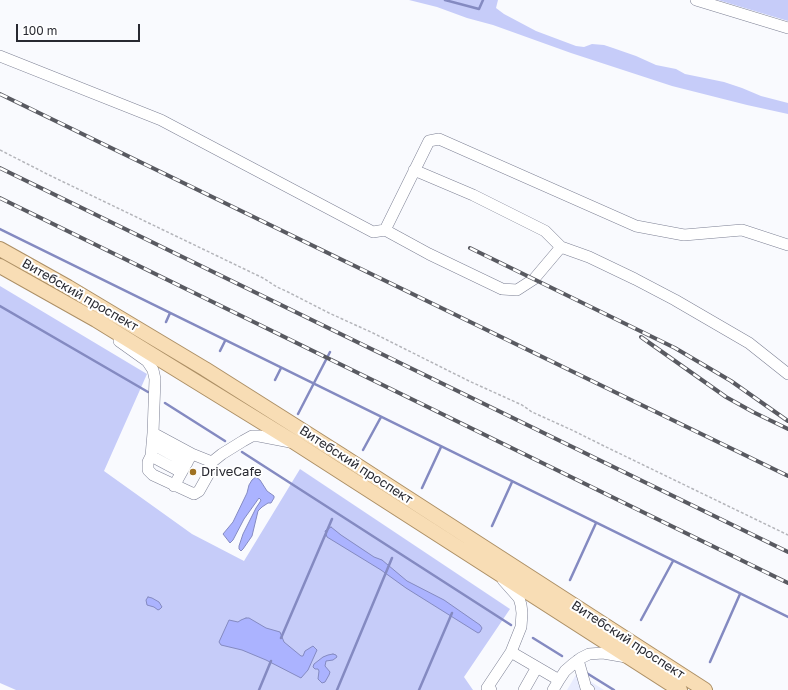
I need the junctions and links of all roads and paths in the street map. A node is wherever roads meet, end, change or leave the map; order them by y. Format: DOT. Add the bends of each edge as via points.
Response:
graph roads {
  1 [pos="696,0"];
  2 [pos="788,28"];
  3 [pos="0,56"];
  4 [pos="0,150"];
  5 [pos="414,170"];
  6 [pos="384,230"];
  7 [pos="788,244"];
  8 [pos="560,247"];
  9 [pos="0,249"];
  10 [pos="0,266"];
  11 [pos="96,320"];
  12 [pos="788,374"];
  13 [pos="153,438"];
  14 [pos="294,442"];
  15 [pos="151,456"];
  16 [pos="212,462"];
  17 [pos="187,463"];
  18 [pos="174,486"];
  19 [pos="788,535"];
  20 [pos="496,572"];
  21 [pos="511,652"];
  22 [pos="628,657"];
  23 [pos="578,660"];
  24 [pos="537,667"];
  25 [pos="559,680"];
  26 [pos="491,690"];
  27 [pos="524,690"];
  28 [pos="553,690"];
  29 [pos="589,690"];
  30 [pos="680,690"];
  31 [pos="706,690"];
  1 -- 2 [label="street"];
  3 -- 6 [label="street" via="161,120 373,232"];
  4 -- 19 [label="path" via="263,278 329,313"];
  5 -- 6 [label="street"];
  5 -- 7 [label="street" via="429,141 439,139 636,226 684,236 742,230"];
  5 -- 8 [label="street" via="473,195 544,231"];
  6 -- 8 [label="street" via="502,289 517,290 534,279"];
  8 -- 12 [label="street" via="596,260 675,300 749,343"];
  9 -- 31 [label="main road, Витебский проспект" via="205,369"];
  10 -- 11 [label="main road, Витебский проспект"];
  11 -- 13 [label="street" via="120,342 147,361 153,370"];
  11 -- 14 [label="main road, Витебский проспект"];
  13 -- 15 [label="street"];
  13 -- 17 [label="street"];
  14 -- 16 [label="street" via="252,436"];
  14 -- 20 [label="main road, Витебский проспект"];
  15 -- 17 [label="street"];
  15 -- 18 [label="street" via="148,470"];
  16 -- 17 [label="street"];
  16 -- 18 [label="street" via="199,491 194,494"];
  17 -- 18 [label="street"];
  20 -- 21 [label="street" via="519,598 521,605 521,627"];
  20 -- 22 [label="main road, Витебский проспект"];
  21 -- 24 [label="street"];
  21 -- 26 [label="street" via="487,688"];
  22 -- 23 [label="street" via="589,654"];
  22 -- 30 [label="main road, Витебский проспект"];
  23 -- 25 [label="street"];
  23 -- 29 [label="street" via="586,688"];
  24 -- 25 [label="street"];
  24 -- 27 [label="street"];
  25 -- 28 [label="street"];
}
